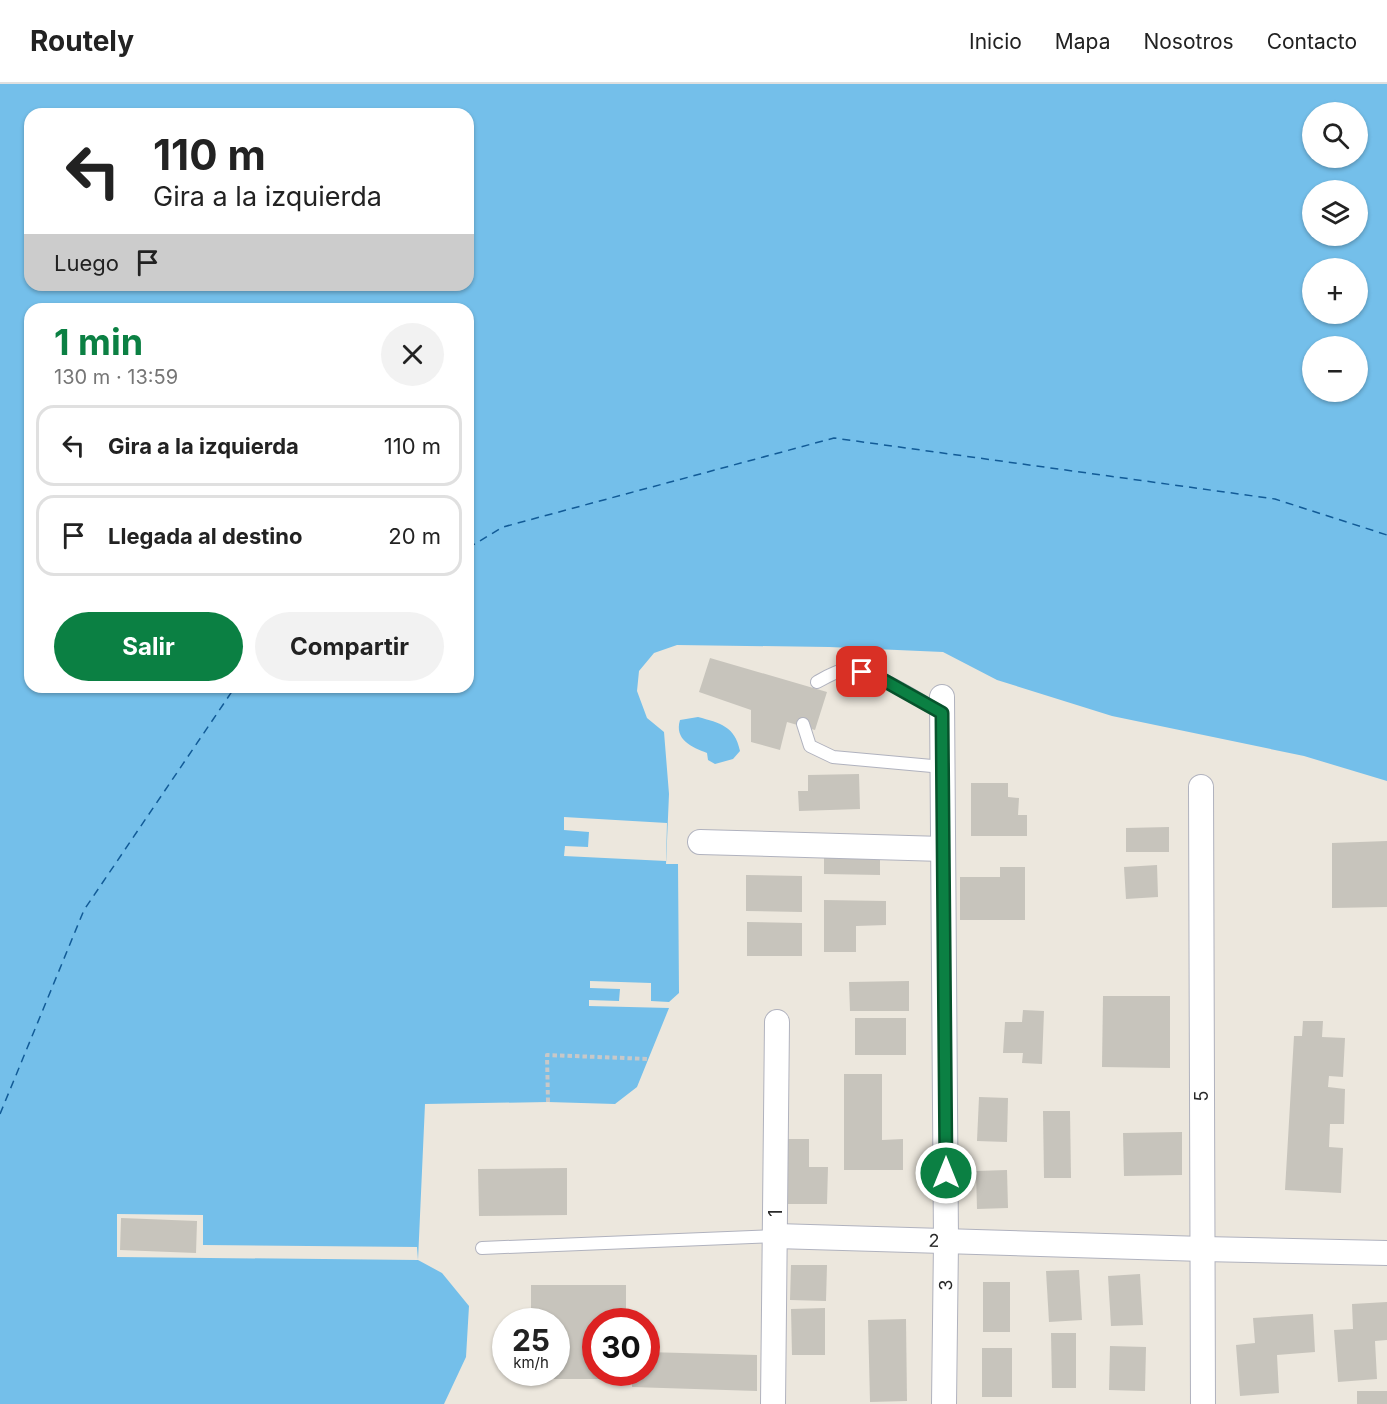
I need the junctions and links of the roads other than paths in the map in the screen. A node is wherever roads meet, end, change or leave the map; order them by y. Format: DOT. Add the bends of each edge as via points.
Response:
graph roads {
  1 [pos="817,682"];
  2 [pos="942,705"];
  3 [pos="803,724"];
  4 [pos="943,767"];
  5 [pos="1201,787"];
  6 [pos="700,842"];
  7 [pos="943,849"];
  8 [pos="777,1022"];
  9 [pos="776,1236"];
  10 [pos="946,1242"];
  11 [pos="482,1248"];
  12 [pos="1203,1250"];
  13 [pos="1387,1253"];
  14 [pos="773,1404"];
  15 [pos="944,1404"];
  16 [pos="1203,1404"];
  1 -- 2 [label="lane" via="849,669 876,676"];
  2 -- 4 [label="street, 3"];
  3 -- 4 [label="lane" via="810,746 833,757"];
  4 -- 7 [label="street, 3"];
  5 -- 12 [label="street, 5"];
  6 -- 7 [label="street"];
  7 -- 10 [label="street, 3"];
  8 -- 9 [label="street, 1"];
  9 -- 10 [label="street, 2"];
  9 -- 11 [label="lane, 2"];
  9 -- 14 [label="street, 1"];
  10 -- 12 [label="street, 2"];
  10 -- 15 [label="street, 3"];
  12 -- 13 [label="street, 2"];
  12 -- 16 [label="street, 5"];
}
